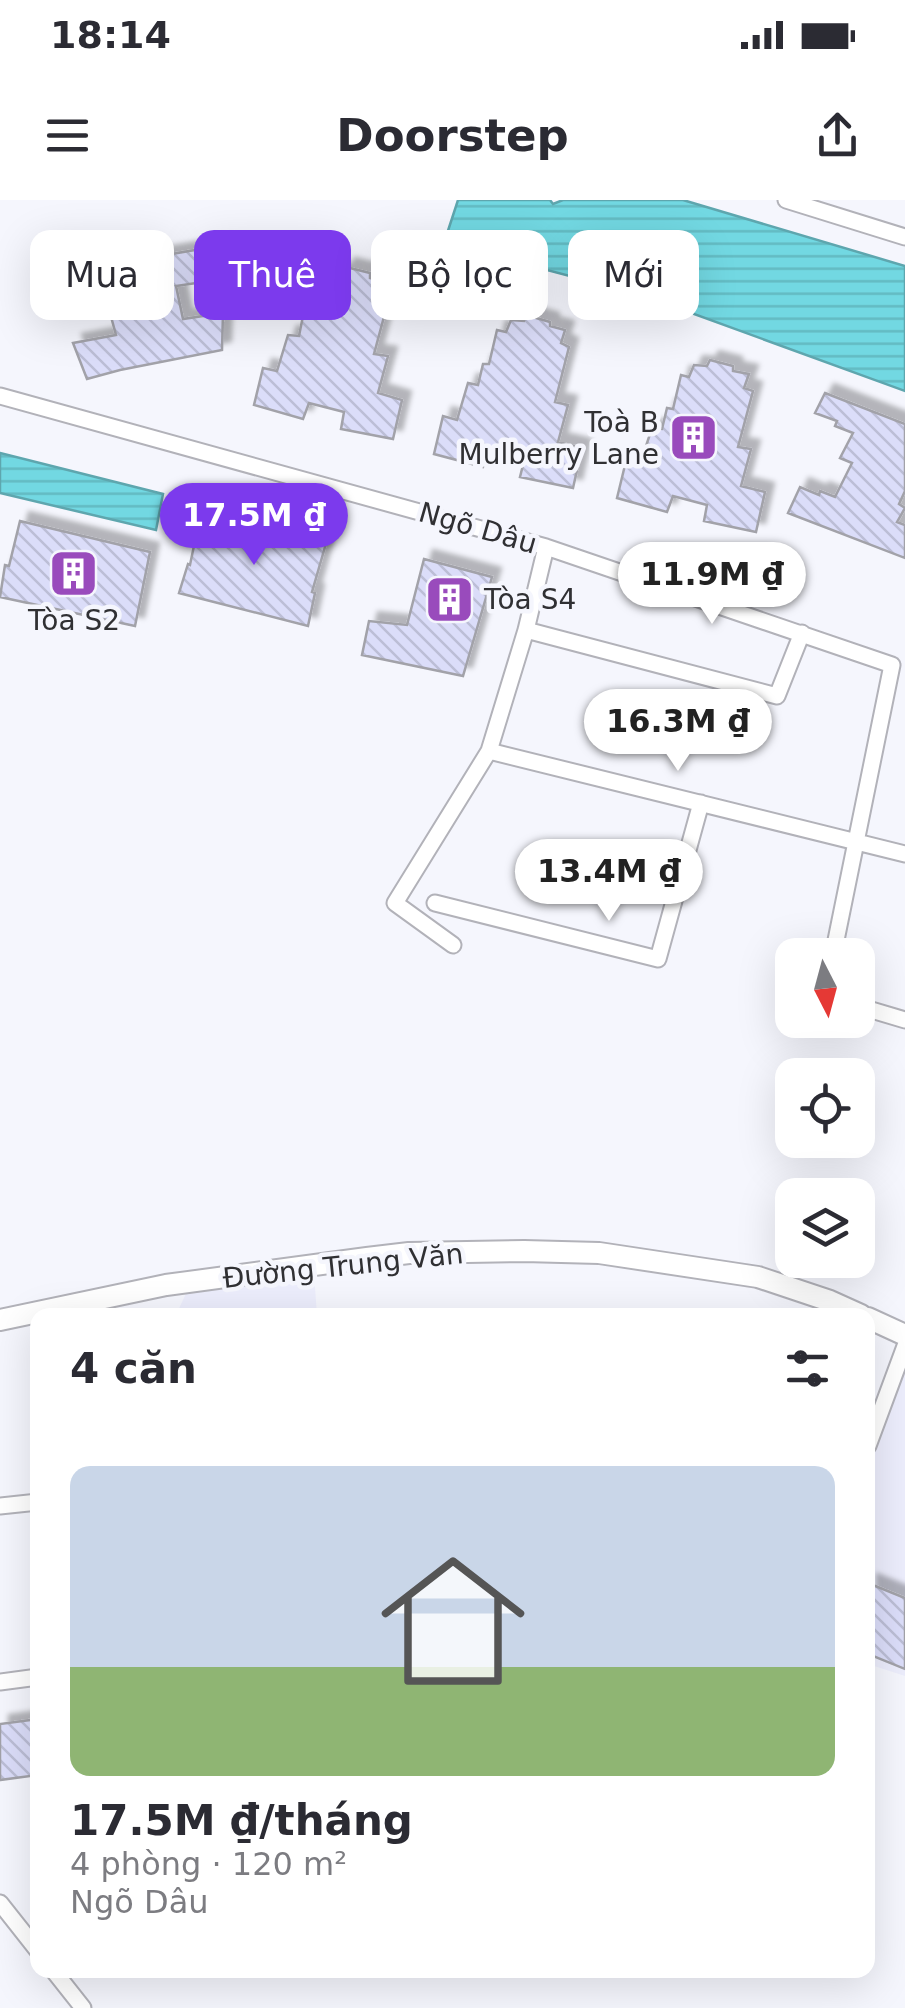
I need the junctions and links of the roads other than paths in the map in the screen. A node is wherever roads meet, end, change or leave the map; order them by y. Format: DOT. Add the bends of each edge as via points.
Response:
graph roads {
  1 [pos="795,201"];
  2 [pos="905,237"];
  3 [pos="0,396"];
  4 [pos="546,546"];
  5 [pos="526,630"];
  6 [pos="802,634"];
  7 [pos="905,650"];
  8 [pos="892,665"];
  9 [pos="489,751"];
  10 [pos="701,804"];
  11 [pos="856,840"];
  12 [pos="905,854"];
  13 [pos="434,903"];
  14 [pos="836,938"];
  15 [pos="453,945"];
  16 [pos="875,1011"];
  17 [pos="905,1020"];
  18 [pos="57,1308"];
  19 [pos="846,1308"];
  20 [pos="30,1314"];
  21 [pos="0,1320"];
  22 [pos="875,1321"];
  23 [pos="905,1334"];
  24 [pos="905,1346"];
  25 [pos="875,1427"];
  26 [pos="30,1503"];
  27 [pos="0,1506"];
  28 [pos="30,1678"];
  29 [pos="0,1682"];
  30 [pos="0,1904"];
  31 [pos="30,1941"];
  32 [pos="59,1978"];
  33 [pos="83,2008"];
  1 -- 2 [label="street"];
  3 -- 4 [label="street, Ngõ Dâu"];
  4 -- 5 [label="street"];
  4 -- 6 [label="street, Ngõ Dâu"];
  5 -- 6 [label="street" via="777,696"];
  5 -- 9 [label="street"];
  6 -- 8 [label="street, Ngõ Dâu"];
  7 -- 8 [label="street"];
  8 -- 11 [label="street"];
  9 -- 10 [label="street"];
  9 -- 15 [label="street" via="395,904"];
  10 -- 11 [label="street"];
  10 -- 13 [label="street" via="658,960"];
  11 -- 12 [label="street"];
  11 -- 14 [label="street"];
  16 -- 17 [label="street"];
  18 -- 19 [label="street, Đường Trung Văn" via="166,1285 367,1258 524,1251 599,1254 758,1277"];
  20 -- 21 [label="street, Đường Trung Văn"];
  22 -- 23 [label="street, Đường Trung Văn"];
  24 -- 25 [label="street"];
  26 -- 27 [label="street"];
  28 -- 29 [label="street"];
  30 -- 31 [label="street"];
  32 -- 33 [label="street"];
}
